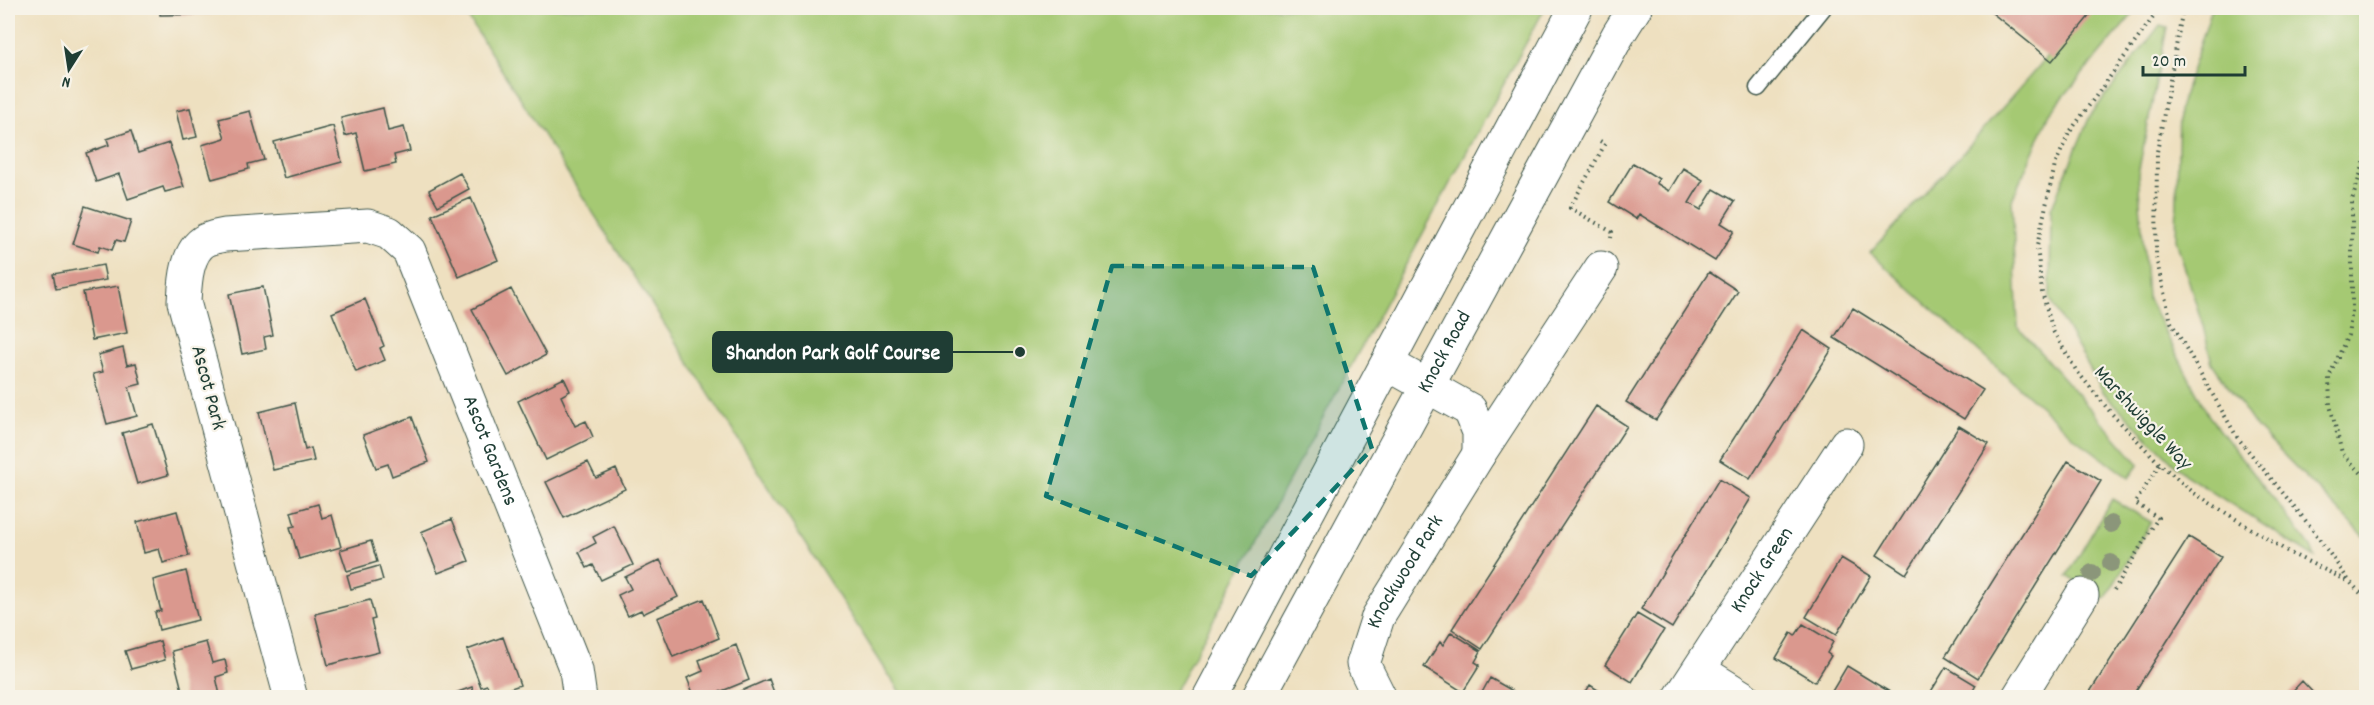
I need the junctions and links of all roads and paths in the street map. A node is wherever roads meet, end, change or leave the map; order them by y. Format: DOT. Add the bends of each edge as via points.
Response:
graph roads {
  1 [pos="1576,8"];
  2 [pos="1635,8"];
  3 [pos="1823,8"];
  4 [pos="2160,8"];
  5 [pos="2183,8"];
  6 [pos="1758,88"];
  7 [pos="1595,139"];
  8 [pos="2367,156"];
  9 [pos="368,226"];
  10 [pos="1601,268"];
  11 [pos="1388,364"];
  12 [pos="1428,385"];
  13 [pos="1846,444"];
  14 [pos="1479,454"];
  15 [pos="2160,464"];
  16 [pos="2367,478"];
  17 [pos="2350,582"];
  18 [pos="2082,595"];
  19 [pos="2367,598"];
  20 [pos="1699,670"];
  21 [pos="291,698"];
  22 [pos="580,698"];
  23 [pos="1209,698"];
  24 [pos="1258,698"];
  25 [pos="1380,698"];
  26 [pos="1680,698"];
  27 [pos="1744,698"];
  28 [pos="2018,698"];
  1 -- 11 [label="main road"];
  2 -- 12 [label="main road, Knock Road"];
  3 -- 6 [label="lane"];
  4 -- 15 [label="path, Marshwiggle Way" via="2069,134 2055,165 2037,246 2042,292 2054,331 2076,370"];
  5 -- 17 [label="path, Marshwiggle Way" via="2157,152 2156,258 2171,322 2237,437"];
  7 -- 10 [label="path" via="1605,144 1570,208 1612,232"];
  8 -- 16 [label="path" via="2352,201 2352,311 2348,335 2329,377 2330,405 2342,453"];
  9 -- 21 [label="main road, Ascot Park" via="225,235 205,241 192,256 186,279 184,302"];
  9 -- 22 [label="main road, Ascot Gardens" via="389,233 409,251 576,670"];
  10 -- 14 [label="main road, Knockwood Park"];
  11 -- 12 [label="main road"];
  11 -- 23 [label="main road"];
  12 -- 14 [label="main road" via="1470,410 1479,432"];
  12 -- 24 [label="main road, Knock Road"];
  13 -- 20 [label="main road, Knock Green"];
  14 -- 25 [label="main road, Knockwood Park" via="1378,617 1363,663"];
  15 -- 17 [label="path, Marshwiggle Way" via="2194,493 2290,553"];
  15 -- 18 [label="path" via="2135,503 2157,518 2152,528 2104,607"];
  17 -- 19 [label="path, Marshwiggle Way"];
  18 -- 28 [label="main road"];
  20 -- 26 [label="main road, Knock Green"];
  20 -- 27 [label="main road"];
}
